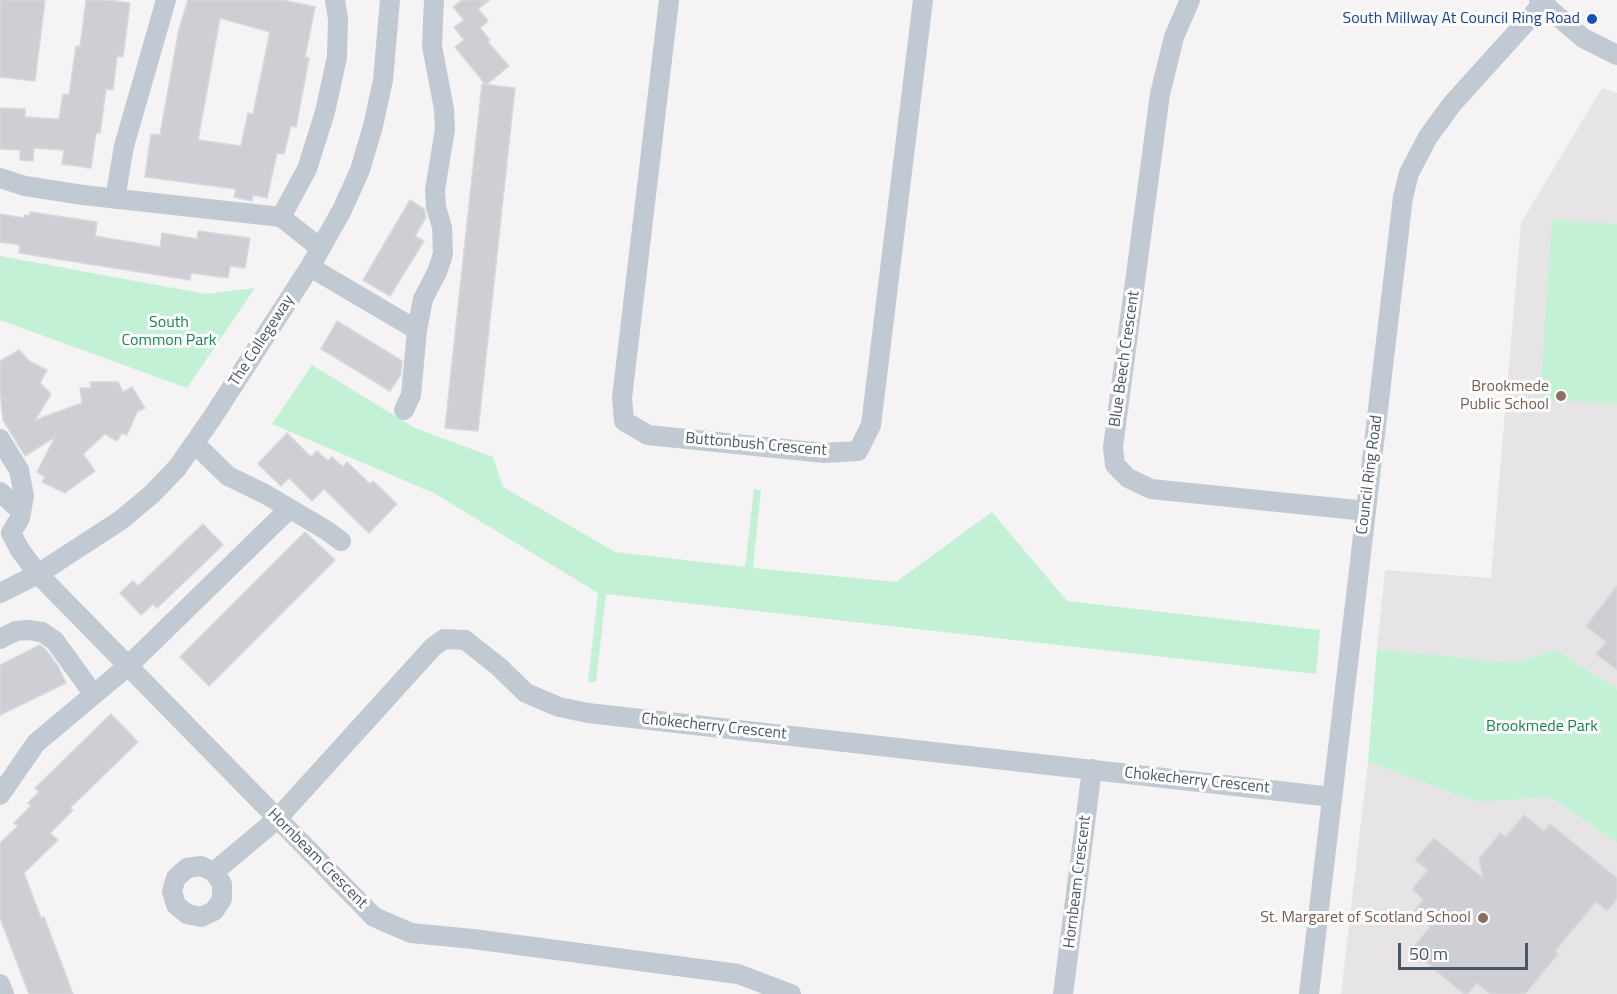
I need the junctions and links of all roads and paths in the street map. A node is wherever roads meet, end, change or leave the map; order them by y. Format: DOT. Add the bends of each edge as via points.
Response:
graph roads {
  1 [pos="165,0"];
  2 [pos="335,0"];
  3 [pos="390,0"];
  4 [pos="434,0"];
  5 [pos="669,0"];
  6 [pos="923,0"];
  7 [pos="1190,0"];
  8 [pos="1543,1"];
  9 [pos="1617,55"];
  10 [pos="0,178"];
  11 [pos="115,199"];
  12 [pos="281,217"];
  13 [pos="320,248"];
  14 [pos="310,267"];
  15 [pos="417,330"];
  16 [pos="404,410"];
  17 [pos="0,439"];
  18 [pos="195,444"];
  19 [pos="0,492"];
  20 [pos="289,509"];
  21 [pos="21,511"];
  22 [pos="1366,511"];
  23 [pos="5,534"];
  24 [pos="341,542"];
  25 [pos="38,574"];
  26 [pos="0,592"];
  27 [pos="0,639"];
  28 [pos="128,666"];
  29 [pos="94,695"];
  30 [pos="1092,770"];
  31 [pos="0,795"];
  32 [pos="1332,797"];
  33 [pos="277,819"];
  34 [pos="214,872"];
  35 [pos="0,984"];
  36 [pos="4,994"];
  37 [pos="791,994"];
  38 [pos="1063,994"];
  39 [pos="1309,994"];
  1 -- 11 [label="street" via="124,146"];
  2 -- 12 [label="street" via="337,57 326,112 307,169"];
  3 -- 13 [label="street, The Collegeway" via="383,80 373,126 360,170"];
  4 -- 15 [label="street" via="432,46 445,129 435,190 443,254 423,299"];
  5 -- 6 [label="street, Buttonbush Crescent" via="622,398 624,421 648,435 824,453 858,451 871,425"];
  7 -- 22 [label="street, Blue Beech Crescent" via="1174,37 1160,94 1113,447 1115,465 1128,478 1151,489"];
  8 -- 9 [label="street" via="1582,38"];
  8 -- 22 [label="street, Council Ring Road" via="1452,104 1409,173"];
  10 -- 11 [label="street" via="25,186"];
  11 -- 12 [label="street"];
  12 -- 13 [label="street"];
  13 -- 14 [label="street, The Collegeway"];
  14 -- 15 [label="street"];
  14 -- 18 [label="street, The Collegeway"];
  15 -- 16 [label="street" via="411,395"];
  17 -- 21 [label="street" via="19,470 24,496"];
  18 -- 20 [label="street" via="228,476"];
  18 -- 25 [label="street, The Collegeway" via="152,494"];
  19 -- 21 [label="street"];
  20 -- 24 [label="street"];
  20 -- 28 [label="street"];
  21 -- 23 [label="street" via="20,518"];
  22 -- 32 [label="street, Council Ring Road"];
  23 -- 25 [label="street, Hornbeam Crescent"];
  25 -- 26 [label="street, The Collegeway"];
  25 -- 28 [label="street, Hornbeam Crescent"];
  27 -- 29 [label="street" via="16,631 42,632 55,641"];
  28 -- 29 [label="street"];
  28 -- 33 [label="street, Hornbeam Crescent"];
  29 -- 31 [label="street" via="36,743"];
  30 -- 32 [label="street, Chokecherry Crescent"];
  30 -- 33 [label="street, Chokecherry Crescent" via="559,707 526,693 465,640 444,639"];
  30 -- 38 [label="street, Hornbeam Crescent"];
  32 -- 39 [label="street, Council Ring Road"];
  33 -- 34 [label="street, Chokecherry Crescent"];
  33 -- 37 [label="street, Hornbeam Crescent" via="374,916 411,933 738,974"];
  35 -- 36 [label="street"];
}
